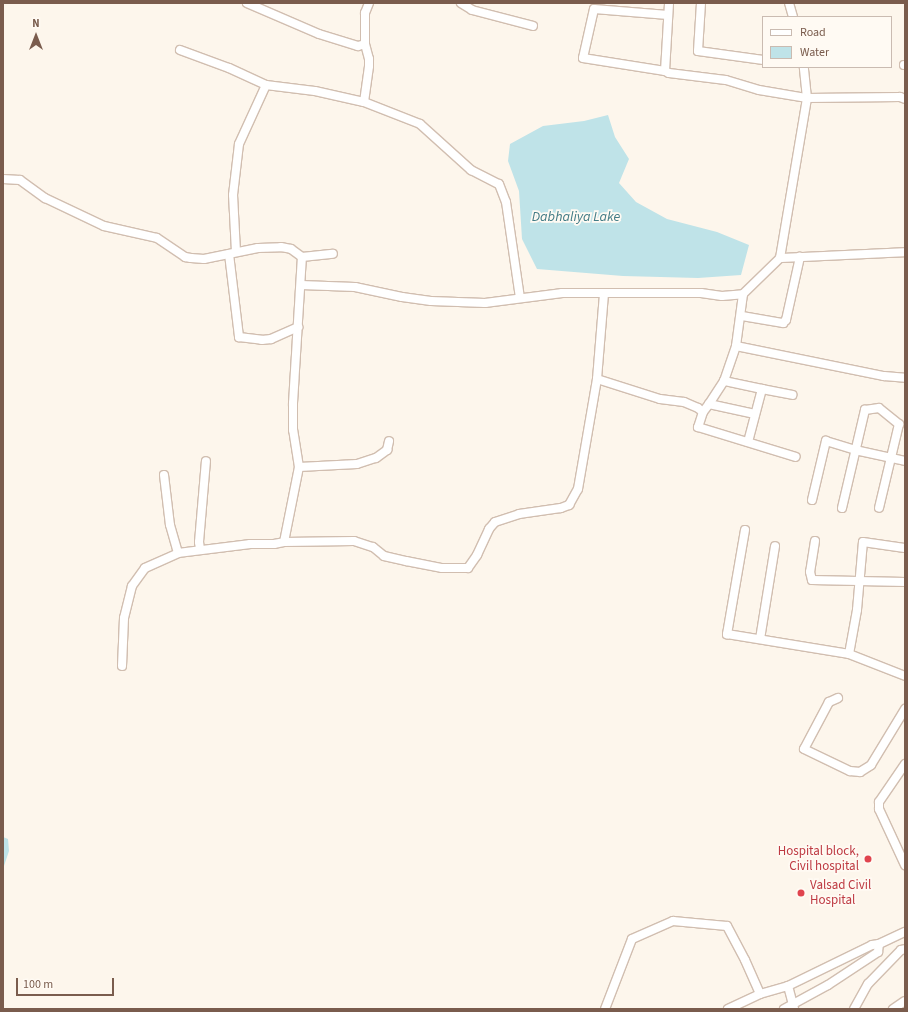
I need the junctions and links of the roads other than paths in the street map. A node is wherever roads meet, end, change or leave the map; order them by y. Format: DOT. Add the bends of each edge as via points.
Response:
graph roads {
  1 [pos="247,3"];
  2 [pos="369,3"];
  3 [pos="461,3"];
  4 [pos="669,3"];
  5 [pos="700,3"];
  6 [pos="789,3"];
  7 [pos="668,16"];
  8 [pos="793,16"];
  9 [pos="533,26"];
  10 [pos="365,44"];
  11 [pos="180,50"];
  12 [pos="762,60"];
  13 [pos="804,68"];
  14 [pos="665,71"];
  15 [pos="266,85"];
  16 [pos="807,98"];
  17 [pos="905,99"];
  18 [pos="364,102"];
  19 [pos="3,179"];
  20 [pos="905,252"];
  21 [pos="233,253"];
  22 [pos="333,254"];
  23 [pos="302,257"];
  24 [pos="800,257"];
  25 [pos="780,258"];
  26 [pos="302,286"];
  27 [pos="604,293"];
  28 [pos="743,294"];
  29 [pos="520,298"];
  30 [pos="742,316"];
  31 [pos="298,327"];
  32 [pos="736,346"];
  33 [pos="905,378"];
  34 [pos="597,379"];
  35 [pos="724,381"];
  36 [pos="762,389"];
  37 [pos="792,395"];
  38 [pos="709,404"];
  39 [pos="703,412"];
  40 [pos="755,414"];
  41 [pos="389,441"];
  42 [pos="748,442"];
  43 [pos="855,450"];
  44 [pos="796,457"];
  45 [pos="891,458"];
  46 [pos="206,461"];
  47 [pos="905,461"];
  48 [pos="299,467"];
  49 [pos="164,475"];
  50 [pos="812,500"];
  51 [pos="842,508"];
  52 [pos="879,508"];
  53 [pos="745,530"];
  54 [pos="815,541"];
  55 [pos="284,542"];
  56 [pos="775,546"];
  57 [pos="905,548"];
  58 [pos="200,549"];
  59 [pos="178,553"];
  60 [pos="859,582"];
  61 [pos="905,582"];
  62 [pos="760,639"];
  63 [pos="849,654"];
  64 [pos="122,666"];
  65 [pos="905,676"];
  66 [pos="838,698"];
  67 [pos="905,709"];
  68 [pos="905,764"];
  69 [pos="905,865"];
  70 [pos="905,932"];
  71 [pos="879,944"];
  72 [pos="905,949"];
  73 [pos="788,986"];
  74 [pos="760,994"];
  75 [pos="905,1001"];
  76 [pos="739,1007"];
  77 [pos="794,1007"];
  78 [pos="605,1009"];
  79 [pos="728,1009"];
  80 [pos="784,1009"];
  81 [pos="854,1009"];
  82 [pos="893,1009"];
  1 -- 10 [label="street" via="319,34 358,46"];
  2 -- 10 [label="street" via="365,13"];
  3 -- 9 [label="street" via="472,10"];
  4 -- 7 [label="street"];
  5 -- 12 [label="street" via="698,51"];
  6 -- 8 [label="street"];
  7 -- 14 [label="street"];
  7 -- 14 [label="street" via="594,9 583,58"];
  10 -- 18 [label="street" via="370,66"];
  11 -- 15 [label="street"];
  13 -- 16 [label="street"];
  14 -- 16 [label="street" via="726,80 759,90"];
  15 -- 18 [label="street" via="314,91"];
  15 -- 21 [label="street" via="239,144 233,195"];
  16 -- 17 [label="street"];
  16 -- 25 [label="street"];
  18 -- 29 [label="street" via="420,124 470,170 499,184 506,202"];
  19 -- 21 [label="street" via="20,180 45,198 104,226 157,238 185,257 204,259"];
  20 -- 24 [label="street"];
  21 -- 23 [label="street" via="281,247 291,249"];
  21 -- 31 [label="street" via="239,337 271,339"];
  22 -- 23 [label="street"];
  23 -- 26 [label="street"];
  24 -- 25 [label="street"];
  24 -- 30 [label="street" via="786,320 783,323"];
  25 -- 28 [label="street"];
  26 -- 29 [label="street" via="355,287 431,301 486,303"];
  26 -- 31 [label="street"];
  27 -- 28 [label="street" via="701,293 722,296"];
  27 -- 29 [label="street" via="562,293"];
  27 -- 34 [label="street"];
  28 -- 30 [label="street"];
  30 -- 32 [label="street"];
  31 -- 48 [label="street" via="293,430"];
  32 -- 33 [label="street"];
  32 -- 35 [label="street"];
  34 -- 39 [label="street" via="660,399 684,402"];
  34 -- 55 [label="street" via="578,489 569,505 519,514 495,522 468,568 442,568 384,556 373,547 354,541"];
  35 -- 36 [label="street"];
  35 -- 38 [label="street"];
  36 -- 37 [label="street"];
  36 -- 40 [label="street"];
  38 -- 39 [label="street"];
  38 -- 40 [label="street"];
  39 -- 42 [label="street" via="698,427"];
  40 -- 42 [label="street"];
  41 -- 48 [label="street" via="387,450 376,458 357,464"];
  42 -- 44 [label="street"];
  43 -- 45 [label="street"];
  43 -- 45 [label="street" via="865,410 879,408 899,424"];
  43 -- 50 [label="street" via="826,441"];
  43 -- 51 [label="street"];
  45 -- 47 [label="street"];
  45 -- 52 [label="street"];
  46 -- 58 [label="street"];
  48 -- 55 [label="street"];
  49 -- 59 [label="street" via="170,525"];
  53 -- 62 [label="street" via="727,634"];
  54 -- 60 [label="street" via="810,572 812,580"];
  55 -- 58 [label="street"];
  56 -- 62 [label="street"];
  57 -- 60 [label="street" via="863,542"];
  58 -- 59 [label="street"];
  59 -- 64 [label="street" via="145,568 132,586 124,618"];
  60 -- 61 [label="street"];
  60 -- 63 [label="street"];
  62 -- 63 [label="street"];
  63 -- 65 [label="street"];
  66 -- 67 [label="street" via="829,702 804,749 850,771 860,772 872,765"];
  68 -- 69 [label="street" via="879,802 879,809"];
  70 -- 71 [label="street"];
  71 -- 73 [label="street" via="872,945"];
  71 -- 77 [label="street" via="878,952"];
  72 -- 81 [label="street" via="901,950 868,984"];
  73 -- 74 [label="street"];
  73 -- 77 [label="street"];
  74 -- 76 [label="street"];
  74 -- 78 [label="street" via="727,926 673,921 632,939"];
  75 -- 82 [label="street"];
  76 -- 79 [label="street"];
  77 -- 80 [label="street"];
}
